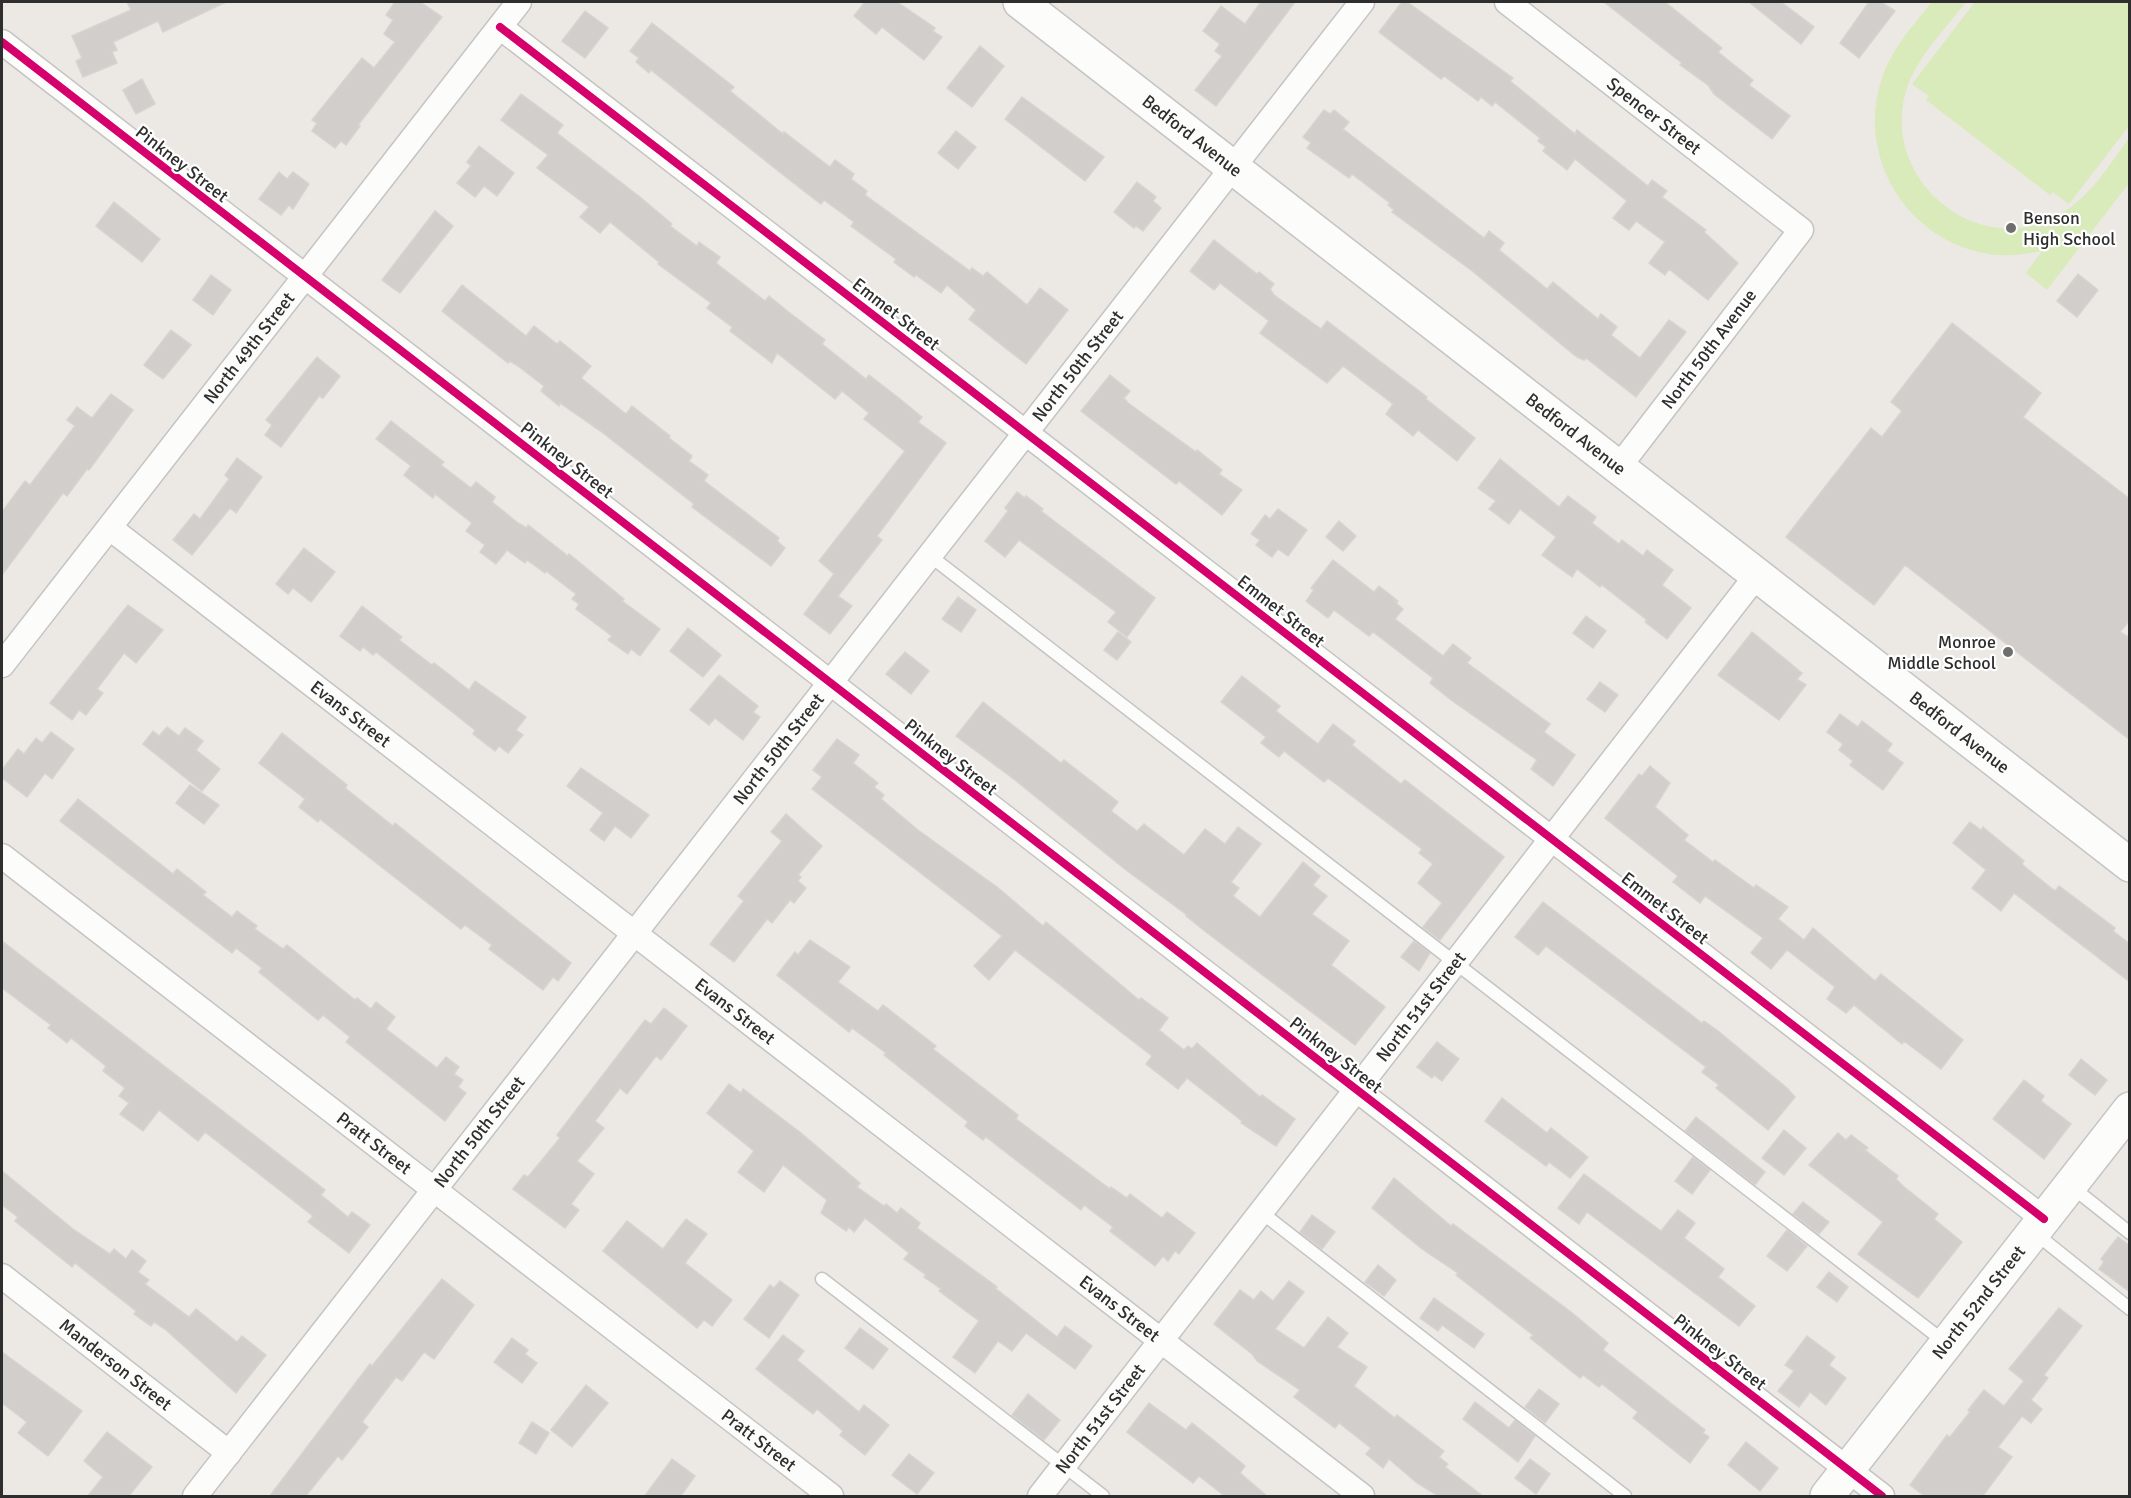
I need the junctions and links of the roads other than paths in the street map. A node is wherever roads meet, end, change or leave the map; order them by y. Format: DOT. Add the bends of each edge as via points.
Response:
graph roads {
  1 [pos="519,2"];
  2 [pos="1020,2"];
  3 [pos="1362,2"];
  4 [pos="1507,2"];
  5 [pos="500,27"];
  6 [pos="2,42"];
  7 [pos="1233,167"];
  8 [pos="1801,230"];
  9 [pos="304,277"];
  10 [pos="1025,432"];
  11 [pos="1618,468"];
  12 [pos="110,528"];
  13 [pos="929,555"];
  14 [pos="1757,575"];
  15 [pos="2,665"];
  16 [pos="831,683"];
  17 [pos="1551,839"];
  18 [pos="2,856"];
  19 [pos="2130,865"];
  20 [pos="635,934"];
  21 [pos="1455,964"];
  22 [pos="1356,1090"];
  23 [pos="2127,1117"];
  24 [pos="2070,1186"];
  25 [pos="435,1191"];
  26 [pos="1261,1212"];
  27 [pos="2039,1226"];
  28 [pos="2130,1233"];
  29 [pos="2,1276"];
  30 [pos="822,1279"];
  31 [pos="2130,1309"];
  32 [pos="1161,1341"];
  33 [pos="1947,1344"];
  34 [pos="229,1453"];
  35 [pos="1063,1466"];
  36 [pos="1848,1470"];
  37 [pos="195,1497"];
  38 [pos="831,1497"];
  39 [pos="1040,1497"];
  40 [pos="1103,1497"];
  41 [pos="1362,1497"];
  42 [pos="1625,1497"];
  43 [pos="1827,1497"];
  44 [pos="1882,1497"];
  1 -- 5 [label="street, North 49th Street"];
  2 -- 7 [label="street, Bedford Avenue"];
  3 -- 7 [label="street, North 50th Street"];
  4 -- 8 [label="street, Spencer Street"];
  5 -- 9 [label="street, North 49th Street"];
  5 -- 10 [label="street, Emmet Street"];
  6 -- 9 [label="street, Pinkney Street"];
  7 -- 10 [label="street, North 50th Street"];
  7 -- 11 [label="street, Bedford Avenue"];
  8 -- 11 [label="street, North 50th Avenue"];
  9 -- 12 [label="street, North 49th Street"];
  9 -- 16 [label="street, Pinkney Street"];
  10 -- 13 [label="street, North 50th Street"];
  10 -- 17 [label="street, Emmet Street"];
  11 -- 14 [label="street, Bedford Avenue"];
  12 -- 15 [label="street, North 49th Street"];
  12 -- 20 [label="street, Evans Street"];
  13 -- 16 [label="street, North 50th Street"];
  13 -- 21 [label="lane"];
  14 -- 17 [label="street, North 51st Street"];
  14 -- 19 [label="street, Bedford Avenue"];
  16 -- 20 [label="street, North 50th Street"];
  16 -- 22 [label="street, Pinkney Street"];
  17 -- 21 [label="street, North 51st Street"];
  17 -- 27 [label="street, Emmet Street"];
  18 -- 25 [label="street, Pratt Street"];
  20 -- 25 [label="street, North 50th Street"];
  20 -- 32 [label="street, Evans Street"];
  21 -- 22 [label="street, North 51st Street"];
  21 -- 33 [label="lane"];
  22 -- 26 [label="street, North 51st Street"];
  22 -- 36 [label="street, Pinkney Street"];
  23 -- 24 [label="street, North 52nd Street"];
  24 -- 27 [label="street, North 52nd Street"];
  24 -- 28 [label="lane"];
  25 -- 34 [label="street, North 50th Street"];
  25 -- 38 [label="street, Pratt Street"];
  26 -- 32 [label="street, North 51st Street"];
  26 -- 42 [label="lane"];
  27 -- 31 [label="lane"];
  27 -- 33 [label="street, North 52nd Street"];
  29 -- 34 [label="street, Manderson Street"];
  30 -- 35 [label="lane"];
  32 -- 35 [label="street, North 51st Street"];
  32 -- 41 [label="street, Evans Street"];
  33 -- 36 [label="street, North 52nd Street"];
  34 -- 37 [label="street, North 50th Street"];
  35 -- 39 [label="street, North 51st Street"];
  35 -- 40 [label="lane"];
  36 -- 43 [label="street, North 52nd Street"];
  36 -- 44 [label="street, Pinkney Street"];
}
